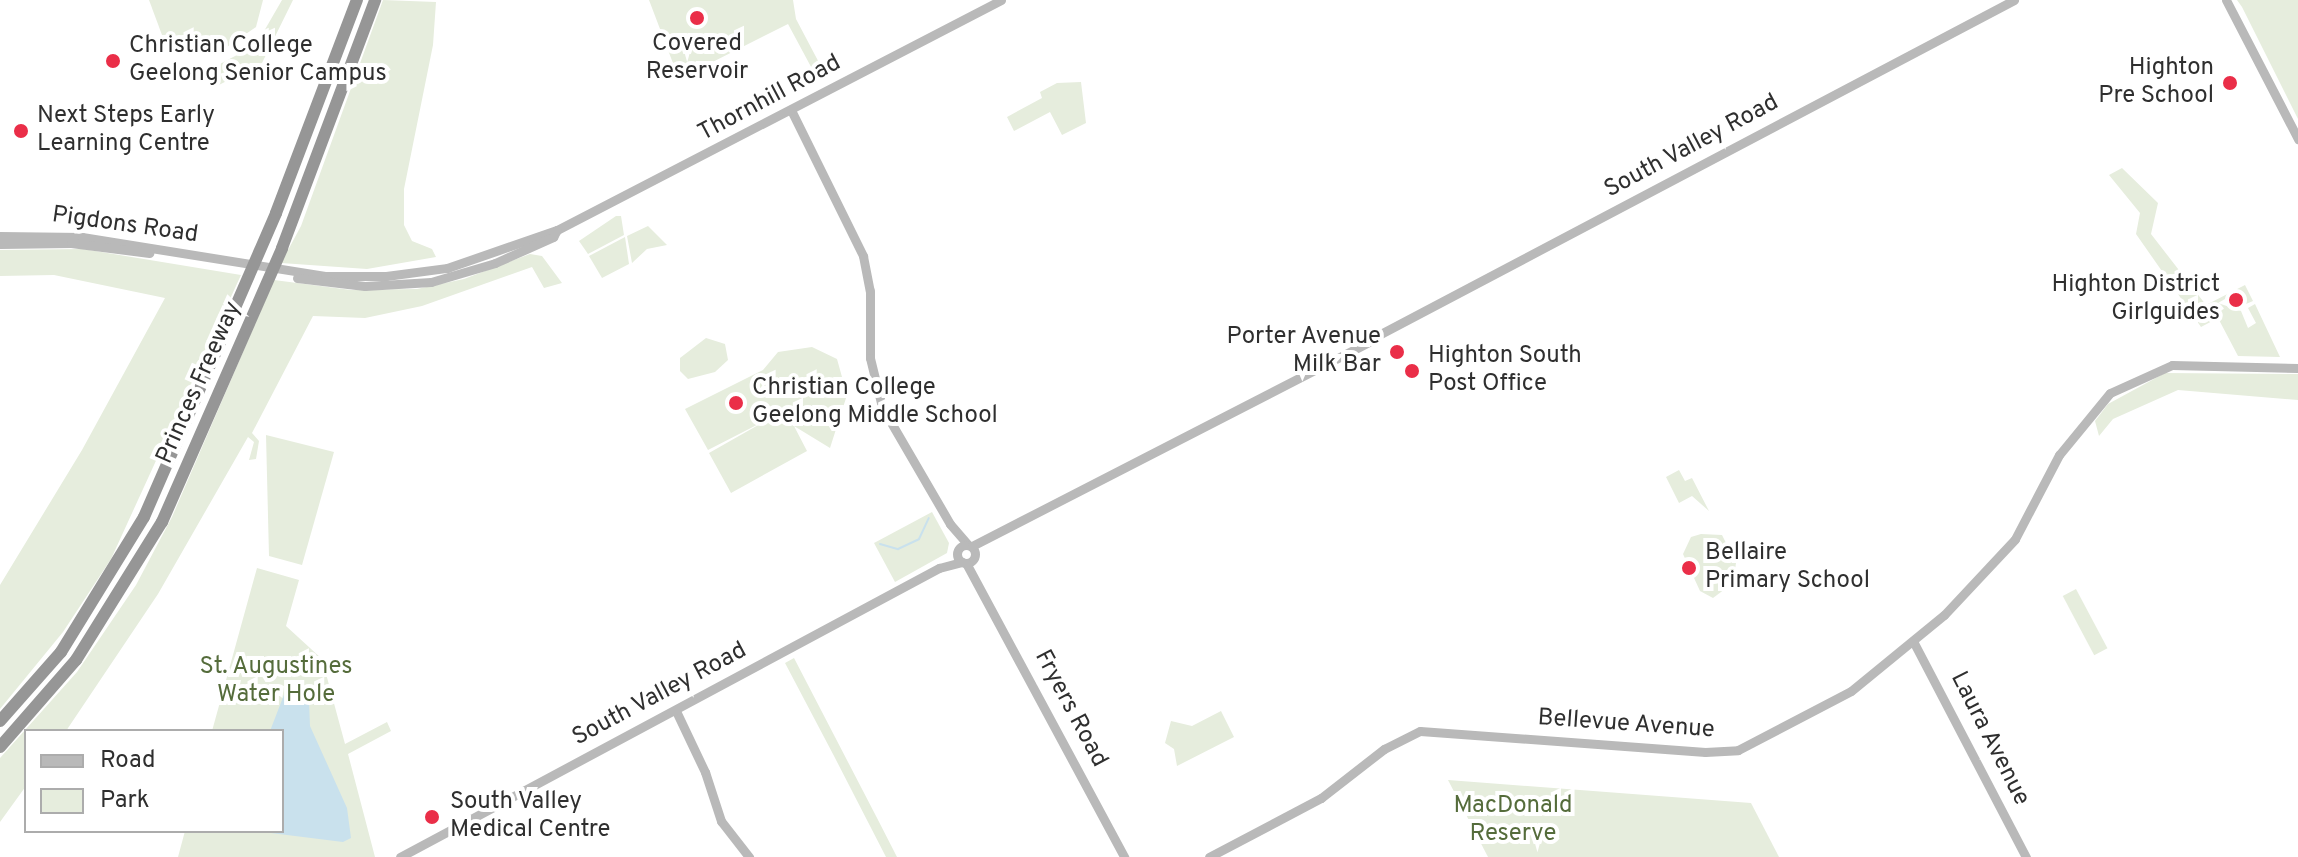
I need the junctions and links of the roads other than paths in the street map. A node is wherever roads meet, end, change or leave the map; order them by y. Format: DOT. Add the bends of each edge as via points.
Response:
graph roads {
  1 [pos="357,0"];
  2 [pos="375,0"];
  3 [pos="1001,0"];
  4 [pos="2014,0"];
  5 [pos="2226,0"];
  6 [pos="791,110"];
  7 [pos="2298,139"];
  8 [pos="0,236"];
  9 [pos="0,244"];
  10 [pos="242,266"];
  11 [pos="2298,368"];
  12 [pos="966,554"];
  13 [pos="1913,641"];
  14 [pos="676,711"];
  15 [pos="0,721"];
  16 [pos="0,747"];
  17 [pos="400,857"];
  18 [pos="749,857"];
  19 [pos="1124,857"];
  20 [pos="1209,857"];
  21 [pos="2026,857"];
  1 -- 15 [label="highway, Princes Freeway" via="276,213 144,517 61,652"];
  2 -- 16 [label="highway, Princes Freeway" via="297,211 162,522 82,651"];
  3 -- 6 [label="street, Thornhill Road"];
  4 -- 12 [label="street, South Valley Road"];
  5 -- 7 [label="street"];
  6 -- 10 [label="street, Thornhill Road" via="557,230 491,255 419,273 362,277"];
  6 -- 12 [label="street, Fryers Road" via="863,256 870,291 870,358 882,407"];
  8 -- 10 [label="street, Pigdons Road" via="82,237"];
  9 -- 10 [label="street, Pigdons Road" via="104,246"];
  11 -- 13 [label="street, Bellevue Avenue" via="2172,365 2110,393 2059,455 2015,539"];
  12 -- 14 [label="street, South Valley Road"];
  12 -- 19 [label="street, Fryers Road"];
  13 -- 20 [label="street, Bellevue Avenue" via="1839,699 1726,753 1420,731 1384,749 1305,808"];
  13 -- 21 [label="street, Laura Avenue"];
  14 -- 17 [label="street, South Valley Road"];
  14 -- 18 [label="street" via="721,821"];
}
